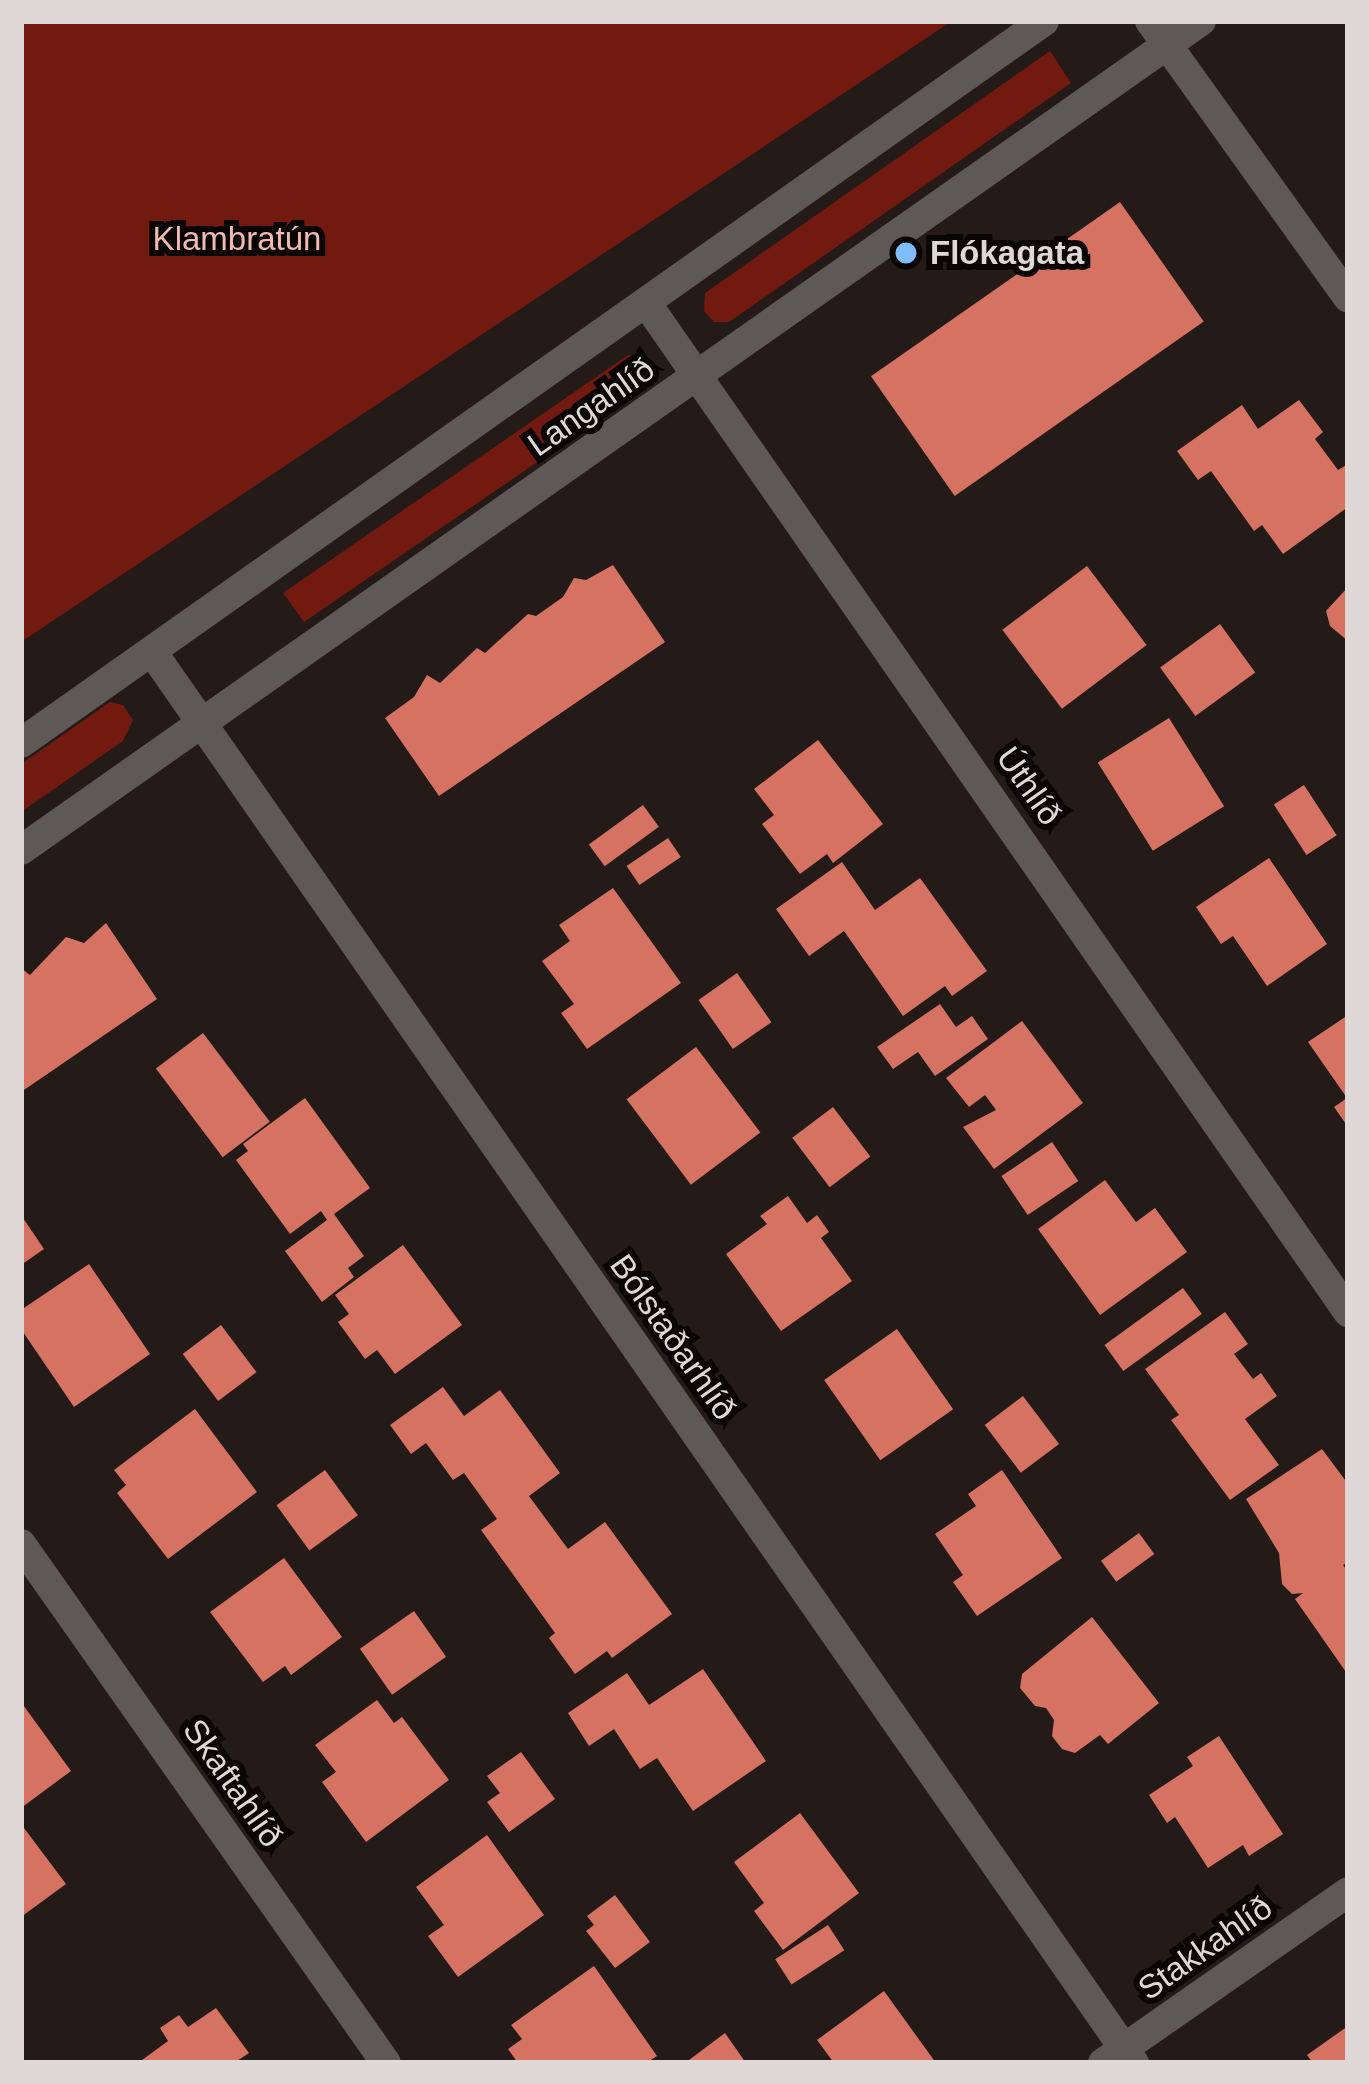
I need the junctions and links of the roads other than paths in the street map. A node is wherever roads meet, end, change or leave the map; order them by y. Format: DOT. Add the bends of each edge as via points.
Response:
graph roads {
  1 [pos="1044,21"];
  2 [pos="1201,21"];
  3 [pos="1158,33"];
  4 [pos="1348,298"];
  5 [pos="647,304"];
  6 [pos="699,374"];
  7 [pos="153,653"];
  8 [pos="204,726"];
  9 [pos="21,743"];
  10 [pos="21,850"];
  11 [pos="1348,1312"];
  12 [pos="21,1544"];
  13 [pos="1348,1892"];
  14 [pos="1120,2058"];
  15 [pos="386,2063"];
  1 -- 5 [label="street, Langahlíð"];
  2 -- 3 [label="street, Langahlíð"];
  3 -- 4 [label="street"];
  3 -- 6 [label="street, Langahlíð"];
  5 -- 6 [label="street, Úthlíð"];
  5 -- 7 [label="street, Langahlíð"];
  6 -- 8 [label="street, Langahlíð"];
  6 -- 11 [label="street, Úthlíð"];
  7 -- 8 [label="street, Bólstaðarhlíð"];
  7 -- 9 [label="street, Langahlíð"];
  8 -- 10 [label="street, Langahlíð"];
  8 -- 14 [label="street, Bólstaðarhlíð"];
  12 -- 15 [label="street, Skaftahlíð"];
  13 -- 14 [label="street, Stakkahlíð"];
}
